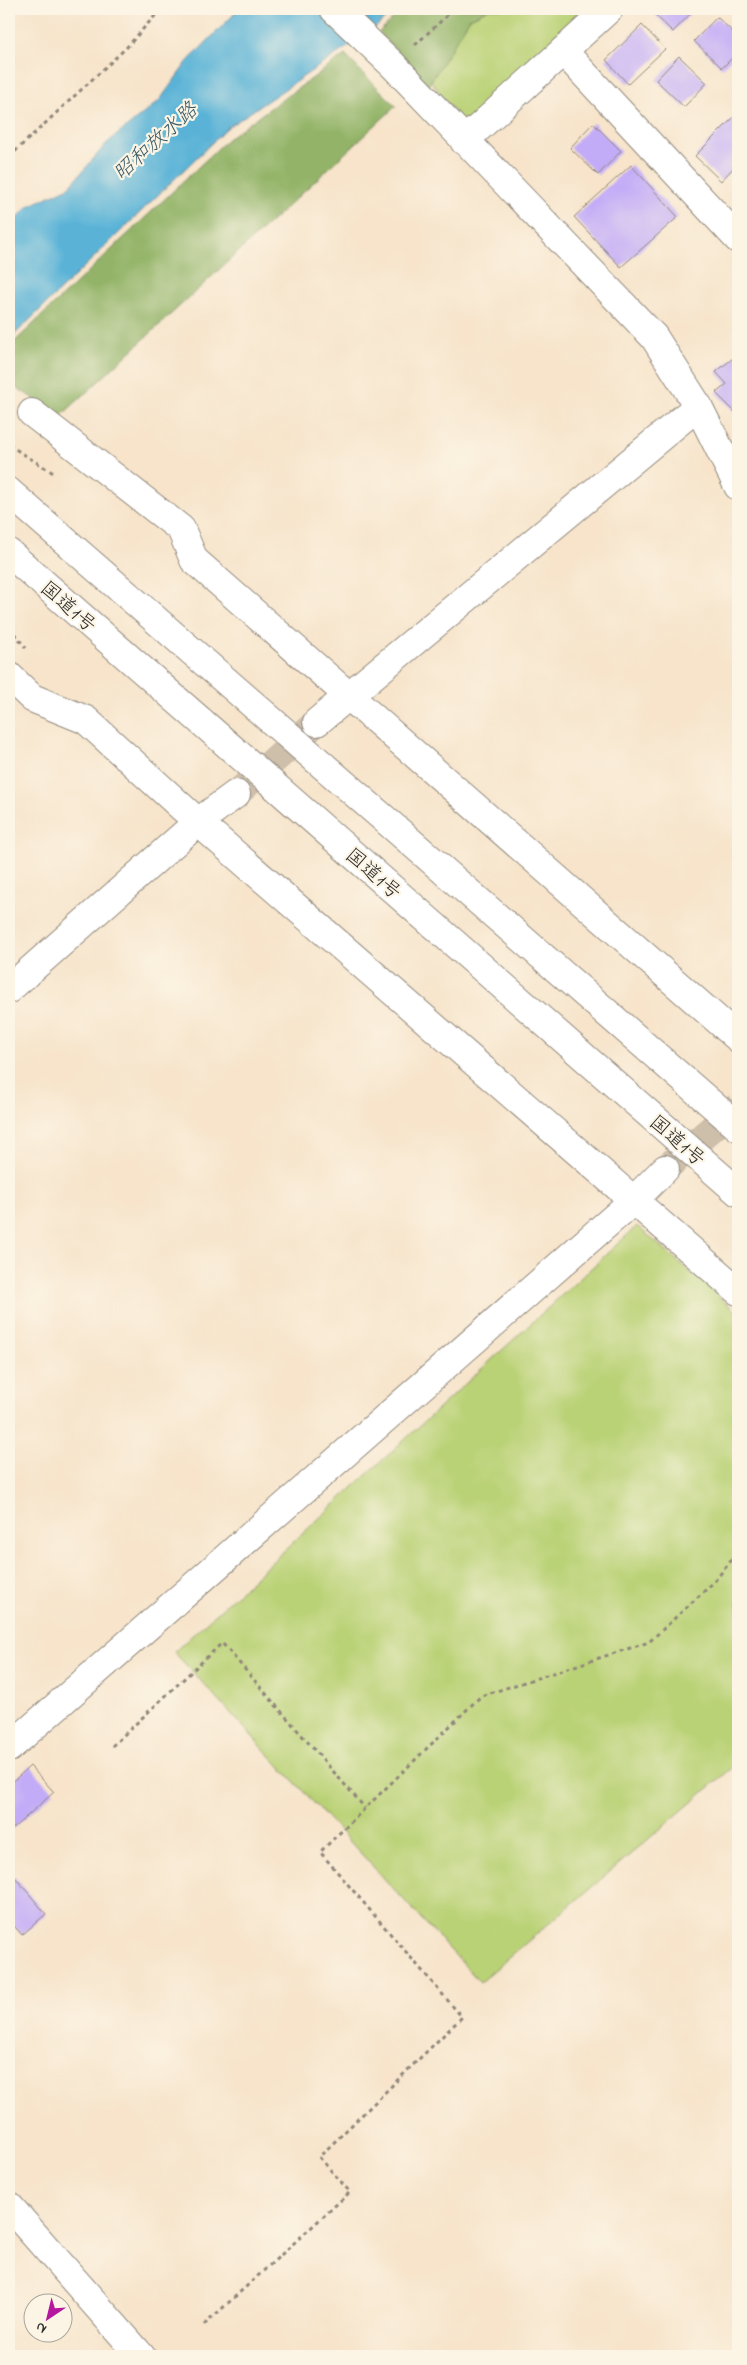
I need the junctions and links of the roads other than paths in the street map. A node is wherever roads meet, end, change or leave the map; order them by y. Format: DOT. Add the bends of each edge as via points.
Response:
graph roads {
  1 [pos="334,9"];
  2 [pos="609,9"];
  3 [pos="563,51"];
  4 [pos="464,141"];
  5 [pos="738,239"];
  6 [pos="698,406"];
  7 [pos="32,413"];
  8 [pos="738,486"];
  9 [pos="9,492"];
  10 [pos="9,553"];
  11 [pos="9,676"];
  12 [pos="349,696"];
  13 [pos="317,722"];
  14 [pos="236,794"];
  15 [pos="198,822"];
  16 [pos="9,989"];
  17 [pos="738,1038"];
  18 [pos="738,1127"];
  19 [pos="665,1169"];
  20 [pos="738,1192"];
  21 [pos="633,1201"];
  22 [pos="738,1292"];
  23 [pos="9,1748"];
  24 [pos="9,2206"];
  25 [pos="141,2356"];
  1 -- 4 [label="main road"];
  2 -- 3 [label="main road"];
  3 -- 4 [label="main road"];
  3 -- 5 [label="main road"];
  4 -- 6 [label="main road" via="654,337"];
  6 -- 8 [label="main road"];
  6 -- 12 [label="main road"];
  7 -- 12 [label="main road" via="181,529 194,560"];
  9 -- 18 [label="main road"];
  10 -- 20 [label="main road, 国道1号"];
  11 -- 15 [label="main road" via="32,698 86,720"];
  12 -- 13 [label="main road"];
  12 -- 17 [label="main road"];
  14 -- 15 [label="main road"];
  15 -- 16 [label="main road"];
  15 -- 21 [label="main road"];
  19 -- 21 [label="main road"];
  21 -- 22 [label="main road"];
  21 -- 23 [label="main road"];
  24 -- 25 [label="main road"];
}
